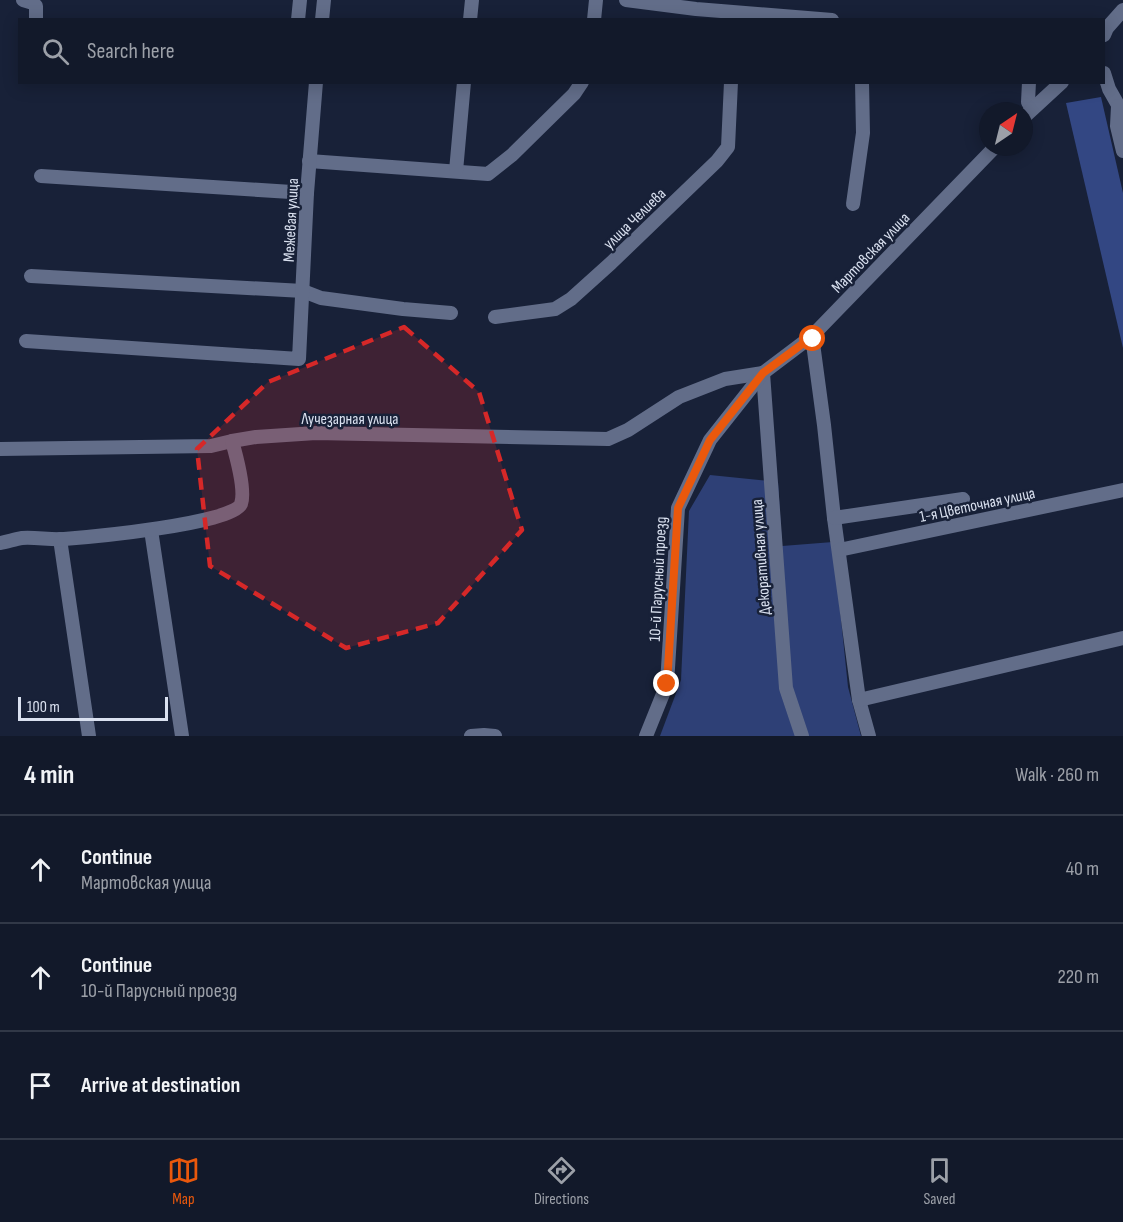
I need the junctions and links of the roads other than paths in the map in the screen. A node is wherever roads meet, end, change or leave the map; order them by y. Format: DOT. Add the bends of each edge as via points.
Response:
graph roads {
  1 [pos="23,0"];
  2 [pos="300,0"];
  3 [pos="324,0"];
  4 [pos="472,0"];
  5 [pos="596,0"];
  6 [pos="626,0"];
  7 [pos="1123,10"];
  8 [pos="735,16"];
  9 [pos="36,18"];
  10 [pos="298,18"];
  11 [pos="322,18"];
  12 [pos="470,18"];
  13 [pos="594,18"];
  14 [pos="784,18"];
  15 [pos="1105,33"];
  16 [pos="1105,77"];
  17 [pos="316,84"];
  18 [pos="464,84"];
  19 [pos="581,84"];
  20 [pos="731,84"];
  21 [pos="862,84"];
  22 [pos="1029,84"];
  23 [pos="1060,84"];
  24 [pos="1028,102"];
  25 [pos="1033,108"];
  26 [pos="1121,110"];
  27 [pos="1123,151"];
  28 [pos="986,156"];
  29 [pos="309,161"];
  30 [pos="456,171"];
  31 [pos="41,176"];
  32 [pos="307,193"];
  33 [pos="853,204"];
  34 [pos="31,276"];
  35 [pos="303,291"];
  36 [pos="451,313"];
  37 [pos="495,317"];
  38 [pos="813,336"];
  39 [pos="26,340"];
  40 [pos="763,373"];
  41 [pos="232,441"];
  42 [pos="0,449"];
  43 [pos="1123,490"];
  44 [pos="963,499"];
  45 [pos="834,518"];
  46 [pos="151,530"];
  47 [pos="60,540"];
  48 [pos="0,543"];
  49 [pos="838,550"];
  50 [pos="1123,638"];
  51 [pos="859,700"];
  52 [pos="89,736"];
  53 [pos="182,736"];
  54 [pos="471,736"];
  55 [pos="495,736"];
  56 [pos="646,736"];
  57 [pos="802,736"];
  58 [pos="869,736"];
  1 -- 9 [label="street" via="36,6"];
  2 -- 10 [label="street"];
  3 -- 11 [label="street"];
  4 -- 12 [label="street"];
  5 -- 13 [label="street"];
  6 -- 8 [label="street"];
  7 -- 15 [label="street"];
  8 -- 14 [label="street"];
  16 -- 26 [label="street"];
  17 -- 29 [label="street, Межевая улица"];
  18 -- 30 [label="street"];
  19 -- 30 [label="street" via="512,156 488,174"];
  20 -- 37 [label="street, улица Челиева" via="728,147 717,161 571,299 555,309"];
  21 -- 33 [label="street" via="863,133"];
  22 -- 24 [label="street"];
  23 -- 25 [label="street"];
  26 -- 27 [label="street" via="1117,126"];
  28 -- 38 [label="street, Мартовская улица"];
  29 -- 30 [label="street"];
  29 -- 32 [label="street, Межевая улица"];
  31 -- 32 [label="street"];
  32 -- 35 [label="street, Межевая улица"];
  34 -- 35 [label="street"];
  35 -- 36 [label="street" via="321,298"];
  35 -- 39 [label="street, Межевая улица" via="299,359"];
  38 -- 40 [label="street, Мартовская улица"];
  38 -- 45 [label="street"];
  40 -- 41 [label="street, Лучезарная улица" via="725,379 678,397 608,439 316,433"];
  40 -- 56 [label="street, 10-й Парусный проезд" via="710,440 678,508 667,684"];
  40 -- 57 [label="street, Декоративная улица" via="786,688"];
  41 -- 42 [label="street, Лучезарная улица" via="211,446"];
  41 -- 46 [label="street" via="241,479 240,505 234,511 204,520"];
  43 -- 49 [label="street, 1-я Цветочная улица"];
  44 -- 45 [label="street"];
  45 -- 49 [label="street"];
  46 -- 47 [label="street"];
  46 -- 53 [label="street"];
  47 -- 48 [label="street" via="24,538"];
  47 -- 52 [label="street"];
  49 -- 51 [label="street"];
  50 -- 51 [label="street"];
  51 -- 58 [label="street"];
  54 -- 55 [label="street"];
}
